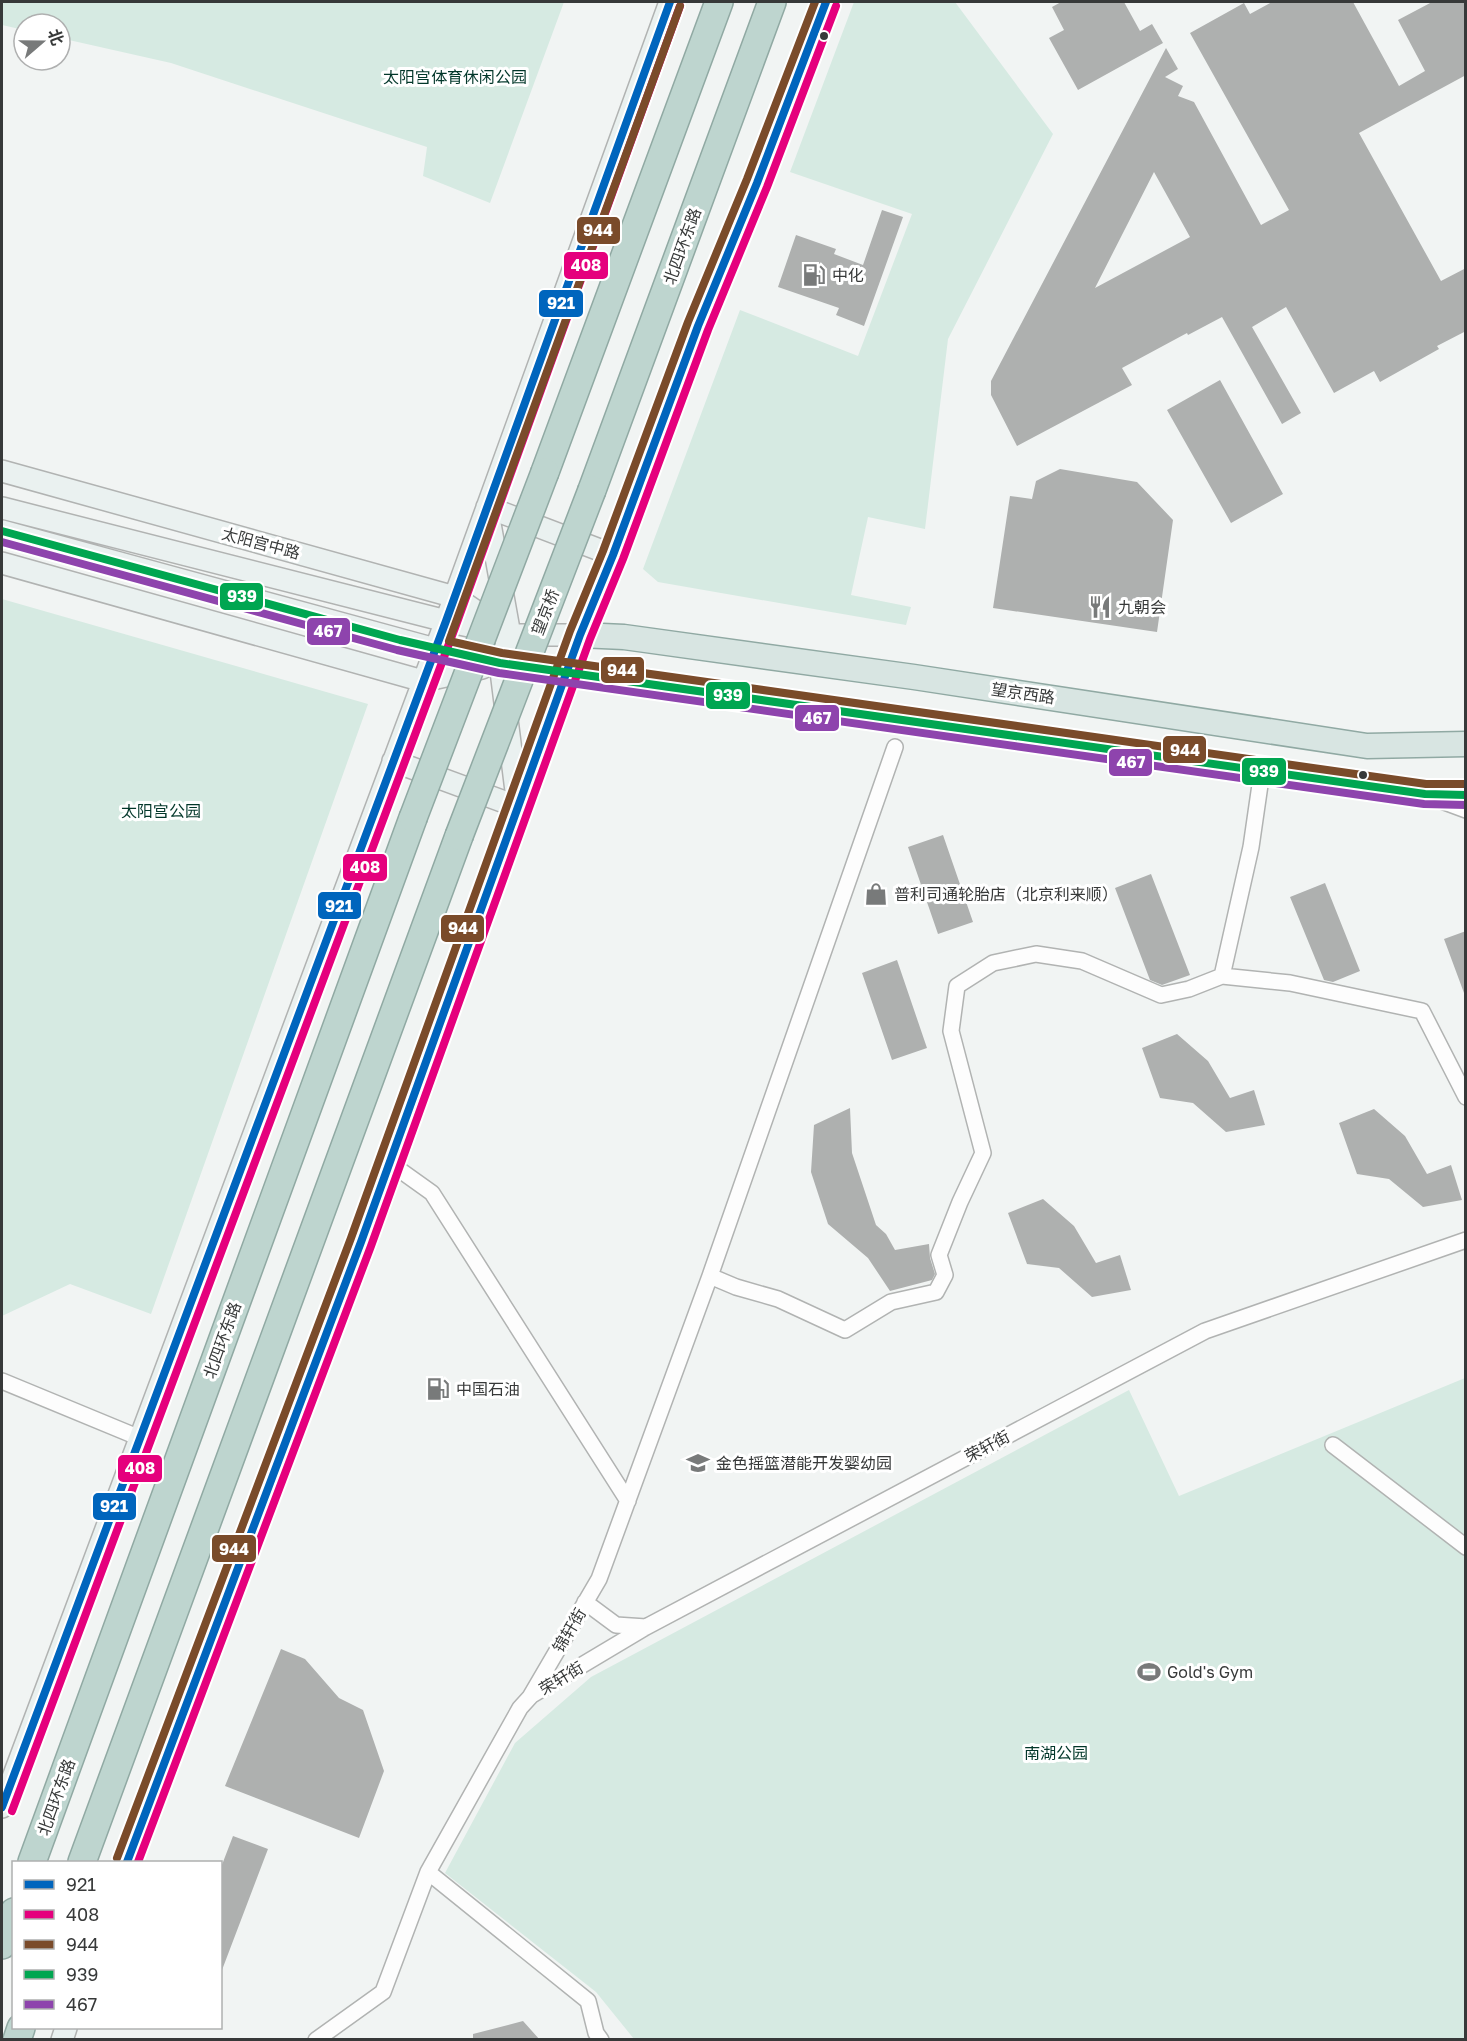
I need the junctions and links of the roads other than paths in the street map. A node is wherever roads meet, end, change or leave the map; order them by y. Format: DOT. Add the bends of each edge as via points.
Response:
graph roads {
  1 [pos="670,2"];
  2 [pos="719,2"];
  3 [pos="772,2"];
  4 [pos="826,2"];
  5 [pos="2,471"];
  6 [pos="592,490"];
  7 [pos="487,507"];
  8 [pos="2,508"];
  9 [pos="2,531"];
  10 [pos="613,555"];
  11 [pos="2,563"];
  12 [pos="454,597"];
  13 [pos="446,621"];
  14 [pos="510,635"];
  15 [pos="580,635"];
  16 [pos="435,650"];
  17 [pos="500,663"];
  18 [pos="567,672"];
  19 [pos="423,681"];
  20 [pos="1466,744"];
  21 [pos="895,747"];
  22 [pos="393,760"];
  23 [pos="1262,771"];
  24 [pos="1425,794"];
  25 [pos="1466,795"];
  26 [pos="518,807"];
  27 [pos="1466,810"];
  28 [pos="1222,976"];
  29 [pos="1466,1097"];
  30 [pos="390,1163"];
  31 [pos="1466,1240"];
  32 [pos="710,1276"];
  33 [pos="3,1386"];
  34 [pos="140,1438"];
  35 [pos="1333,1445"];
  36 [pos="628,1501"];
  37 [pos="1466,1547"];
  38 [pos="585,1602"];
  39 [pos="646,1628"];
  40 [pos="530,1697"];
  41 [pos="2,1807"];
  42 [pos="33,1861"];
  43 [pos="83,1861"];
  44 [pos="128,1861"];
  45 [pos="428,1872"];
  46 [pos="12,1918"];
  47 [pos="2,1945"];
  48 [pos="316,2040"];
  49 [pos="602,2040"];
  1 -- 7 [label="street"];
  2 -- 42 [label="highway, 北四环东路, bridge" via="413,818"];
  3 -- 6 [label="highway, 北四环东路"];
  4 -- 10 [label="street"];
  5 -- 12 [label="street, 太阳宫中路"];
  6 -- 43 [label="highway, 望京桥, bridge" via="459,836"];
  7 -- 10 [label="street"];
  7 -- 12 [label="street"];
  7 -- 14 [label="street"];
  8 -- 13 [label="street, 太阳宫中路"];
  9 -- 16 [label="street"];
  10 -- 15 [label="street"];
  11 -- 19 [label="street"];
  12 -- 13 [label="street"];
  12 -- 14 [label="street, 太阳宫中路"];
  13 -- 14 [label="street, 太阳宫中路"];
  13 -- 16 [label="street"];
  14 -- 15 [label="street, 太阳宫中路"];
  14 -- 17 [label="street"];
  15 -- 18 [label="street"];
  15 -- 20 [label="main road, 望京西路" via="624,637 915,677 1367,746"];
  16 -- 17 [label="street"];
  16 -- 19 [label="street"];
  17 -- 18 [label="street"];
  17 -- 19 [label="street"];
  17 -- 26 [label="street"];
  18 -- 23 [label="main road"];
  18 -- 26 [label="street"];
  19 -- 22 [label="street"];
  21 -- 32 [label="street, 锦轩街"];
  22 -- 26 [label="street"];
  22 -- 34 [label="street"];
  23 -- 24 [label="main road"];
  23 -- 28 [label="street" via="1251,847"];
  24 -- 25 [label="main road"];
  24 -- 27 [label="street"];
  26 -- 30 [label="street"];
  28 -- 29 [label="street" via="1290,983 1422,1011"];
  28 -- 32 [label="street" via="1161,995 1082,961 1036,954 993,963 957,986 951,1031 982,1153 939,1255 945,1275 936,1292 891,1302 845,1330 778,1299"];
  30 -- 36 [label="street" via="432,1193"];
  30 -- 44 [label="street"];
  31 -- 39 [label="street, 荣轩街" via="1205,1331"];
  32 -- 36 [label="street, 锦轩街"];
  33 -- 34 [label="street"];
  34 -- 41 [label="street"];
  35 -- 37 [label="street"];
  36 -- 38 [label="street, 锦轩街" via="599,1579"];
  38 -- 39 [label="street" via="616,1625"];
  38 -- 40 [label="street, 锦轩街"];
  39 -- 40 [label="street, 荣轩街"];
  40 -- 45 [label="street, 锦轩街" via="520,1708"];
  45 -- 48 [label="street, 锦轩街" via="383,1992"];
  45 -- 49 [label="street" via="588,2001 596,2033"];
  46 -- 47 [label="highway"];
}
